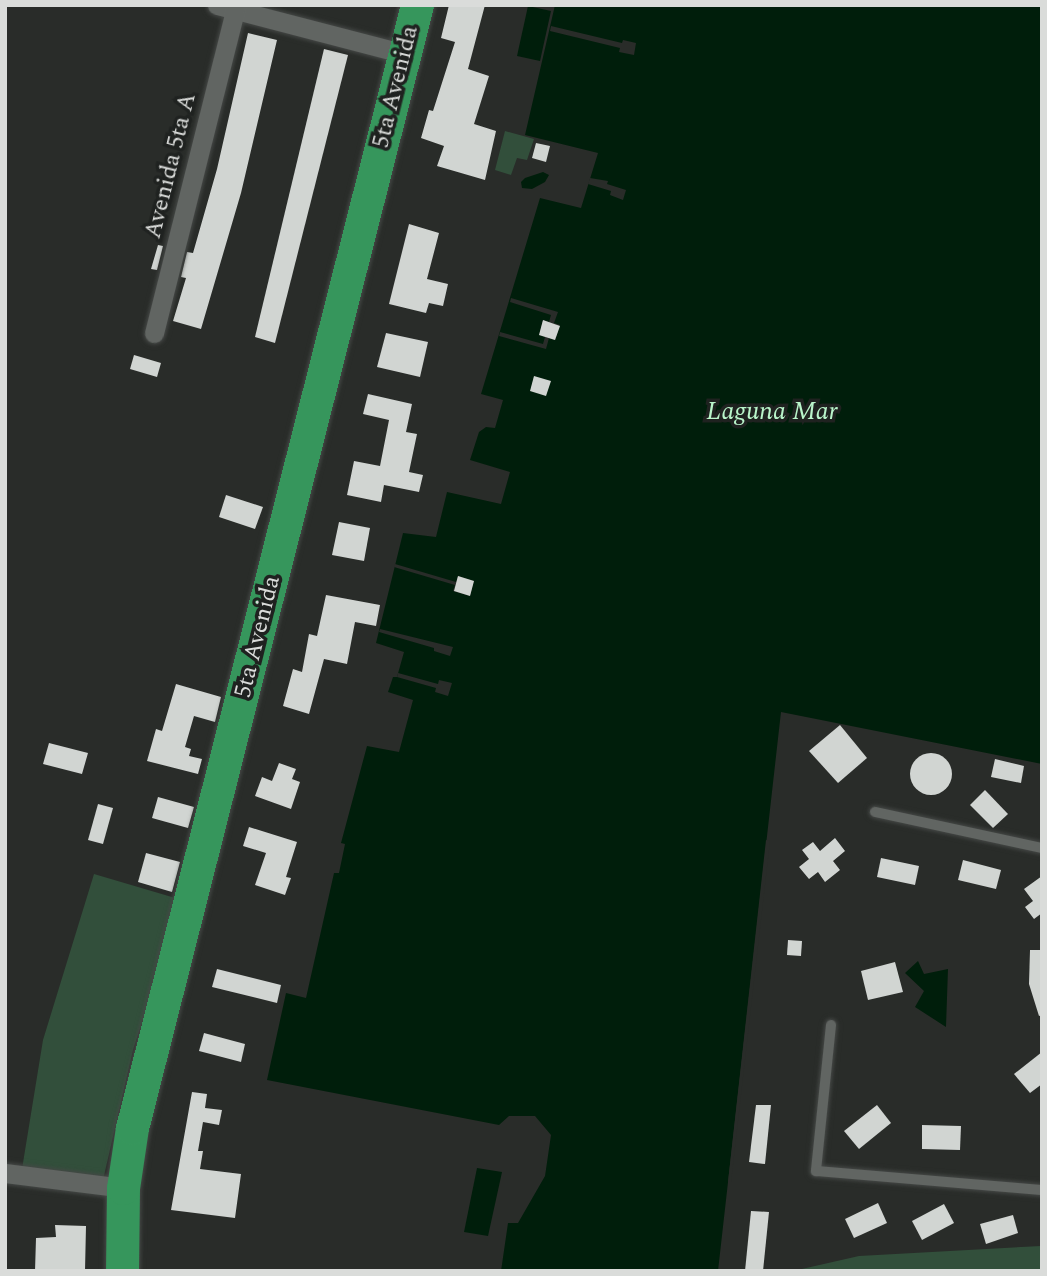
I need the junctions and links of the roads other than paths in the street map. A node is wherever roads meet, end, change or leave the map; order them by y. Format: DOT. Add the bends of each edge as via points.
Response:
graph roads {
  1 [pos="417,5"];
  2 [pos="226,8"];
  3 [pos="405,54"];
  4 [pos="155,333"];
  5 [pos="875,812"];
  6 [pos="1042,848"];
  7 [pos="831,1025"];
  8 [pos="5,1173"];
  9 [pos="123,1188"];
  10 [pos="1042,1190"];
  11 [pos="122,1271"];
  1 -- 3 [label="highway, 5ta Avenida"];
  2 -- 3 [label="street"];
  2 -- 4 [label="street, Avenida 5ta A"];
  3 -- 9 [label="highway, 5ta Avenida" via="190,908 159,1013"];
  5 -- 6 [label="lane"];
  7 -- 10 [label="lane" via="816,1171"];
  8 -- 9 [label="street"];
  9 -- 11 [label="highway, 5ta Avenida"];
}
